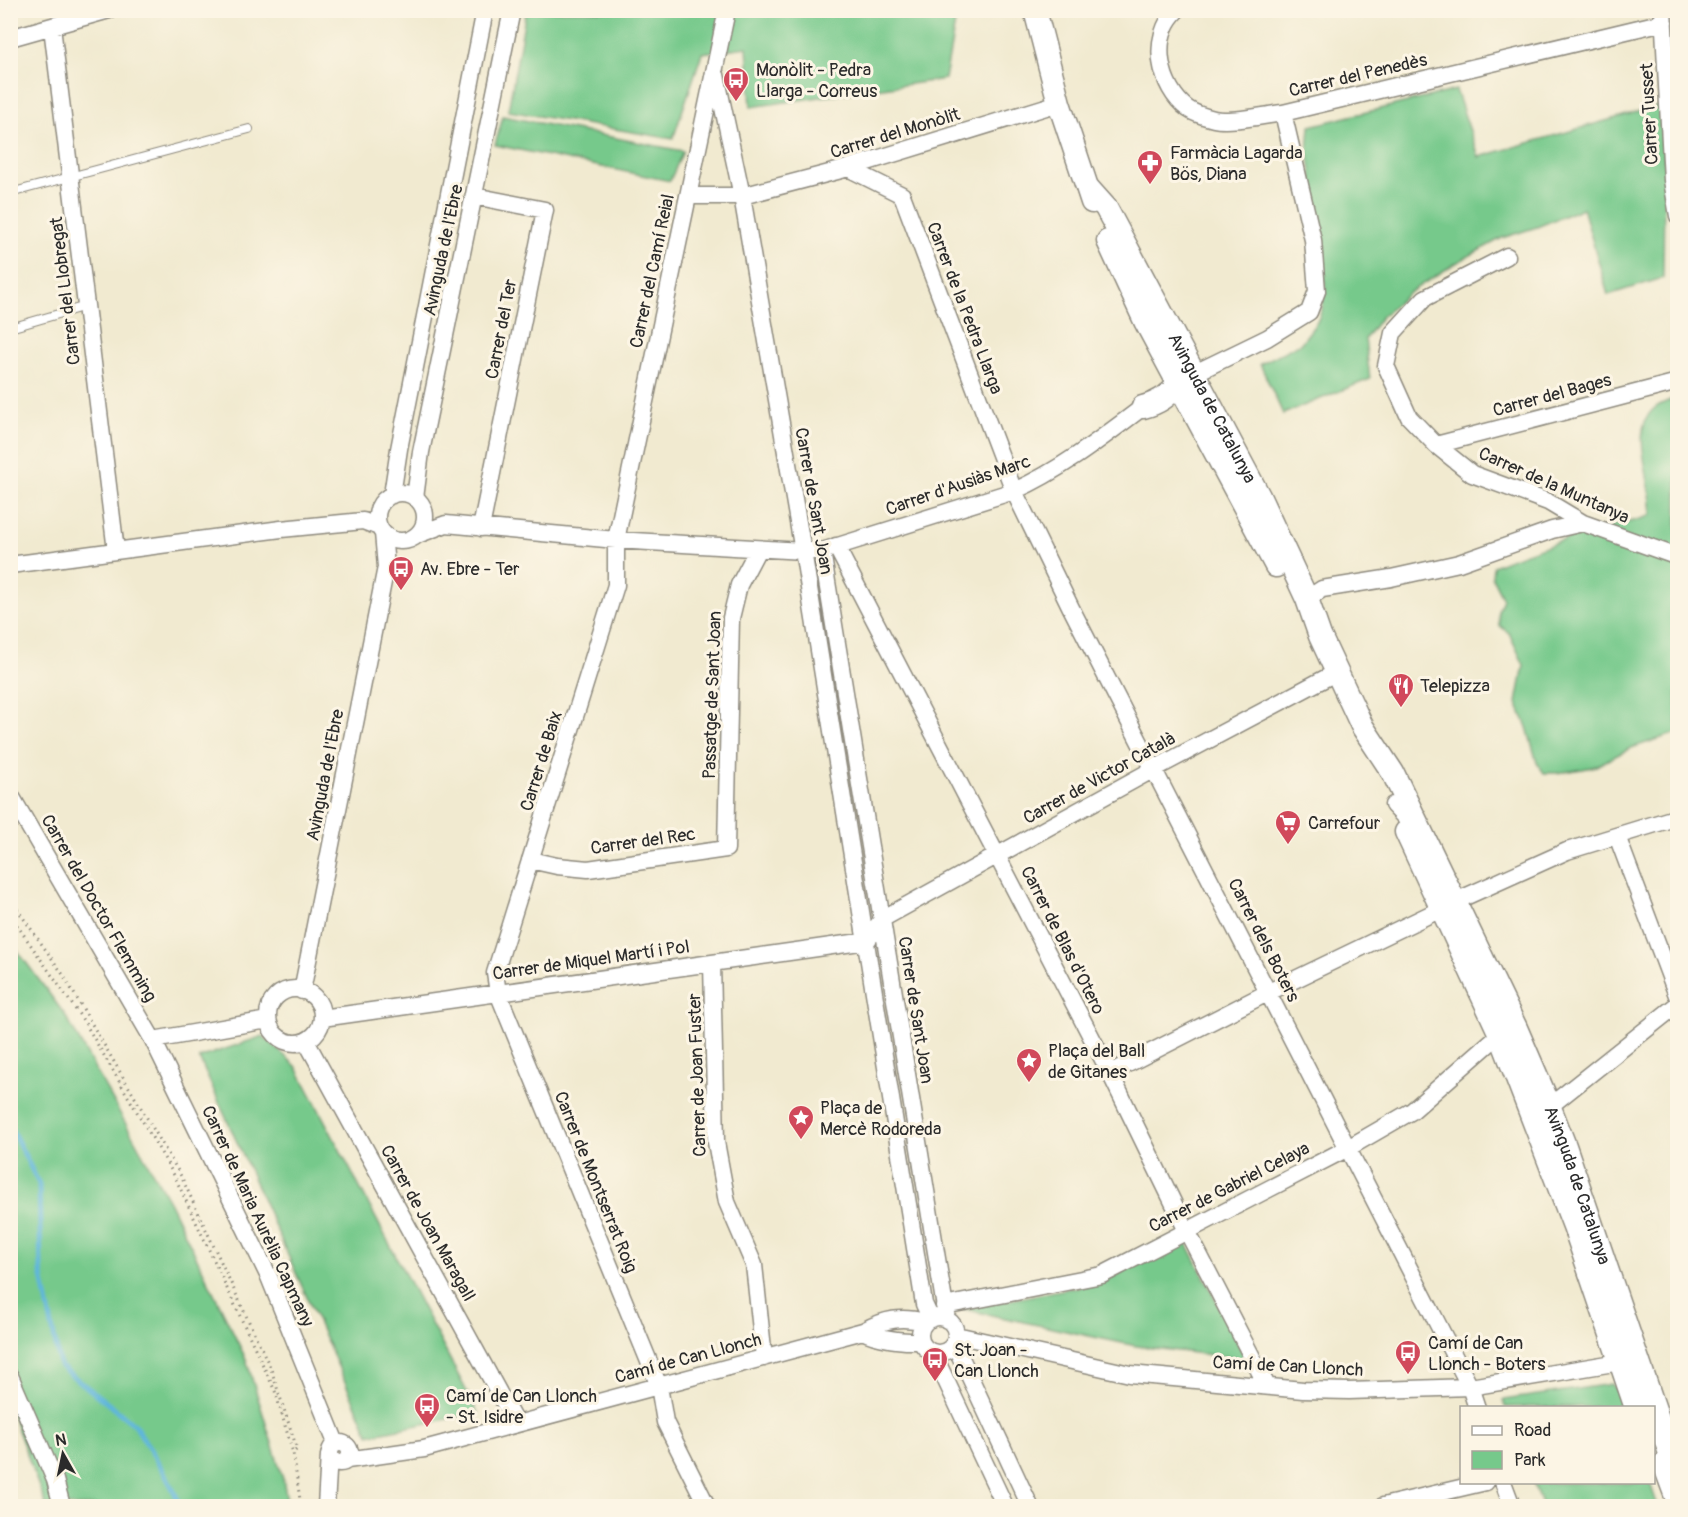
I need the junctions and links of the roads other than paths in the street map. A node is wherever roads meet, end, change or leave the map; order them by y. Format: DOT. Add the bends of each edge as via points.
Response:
graph roads {
  1 [pos="109,10"];
  2 [pos="485,10"];
  3 [pos="512,10"];
  4 [pos="727,10"];
  5 [pos="1035,10"];
  6 [pos="1177,10"];
  7 [pos="1663,16"];
  8 [pos="52,27"];
  9 [pos="10,38"];
  10 [pos="715,68"];
  11 [pos="1059,103"];
  12 [pos="1283,113"];
  13 [pos="249,129"];
  14 [pos="848,168"];
  15 [pos="71,177"];
  16 [pos="1089,189"];
  17 [pos="10,193"];
  18 [pos="474,196"];
  19 [pos="688,196"];
  20 [pos="742,196"];
  21 [pos="1677,216"];
  22 [pos="1507,256"];
  23 [pos="86,306"];
  24 [pos="10,328"];
  25 [pos="1163,355"];
  26 [pos="1186,379"];
  27 [pos="1677,382"];
  28 [pos="1149,406"];
  29 [pos="1436,445"];
  30 [pos="1215,452"];
  31 [pos="1014,490"];
  32 [pos="392,495"];
  33 [pos="420,503"];
  34 [pos="1248,513"];
  35 [pos="1583,523"];
  36 [pos="380,524"];
  37 [pos="446,524"];
  38 [pos="481,528"];
  39 [pos="410,538"];
  40 [pos="616,540"];
  41 [pos="829,548"];
  42 [pos="758,549"];
  43 [pos="116,551"];
  44 [pos="803,551"];
  45 [pos="1677,557"];
  46 [pos="10,565"];
  47 [pos="386,567"];
  48 [pos="1307,599"];
  49 [pos="1320,636"];
  50 [pos="1337,672"];
  51 [pos="1362,726"];
  52 [pos="1154,769"];
  53 [pos="10,794"];
  54 [pos="1677,817"];
  55 [pos="1617,836"];
  56 [pos="726,849"];
  57 [pos="998,856"];
  58 [pos="530,860"];
  59 [pos="1449,905"];
  60 [pos="882,919"];
  61 [pos="867,941"];
  62 [pos="712,963"];
  63 [pos="302,991"];
  64 [pos="1269,992"];
  65 [pos="498,993"];
  66 [pos="1677,998"];
  67 [pos="1677,1004"];
  68 [pos="322,1018"];
  69 [pos="268,1020"];
  70 [pos="1500,1034"];
  71 [pos="153,1040"];
  72 [pos="306,1041"];
  73 [pos="1110,1073"];
  74 [pos="1550,1106"];
  75 [pos="1565,1146"];
  76 [pos="1348,1148"];
  77 [pos="1187,1232"];
  78 [pos="937,1317"];
  79 [pos="863,1330"];
  80 [pos="955,1339"];
  81 [pos="920,1340"];
  82 [pos="933,1353"];
  83 [pos="764,1358"];
  84 [pos="1620,1362"];
  85 [pos="10,1376"];
  86 [pos="658,1386"];
  87 [pos="1267,1386"];
  88 [pos="1470,1387"];
  89 [pos="1477,1406"];
  90 [pos="1636,1406"];
  91 [pos="1645,1406"];
  92 [pos="1653,1406"];
  93 [pos="1655,1412"];
  94 [pos="516,1424"];
  95 [pos="1655,1439"];
  96 [pos="333,1449"];
  97 [pos="1655,1464"];
  98 [pos="1677,1477"];
  99 [pos="1477,1484"];
  100 [pos="1504,1484"];
  101 [pos="1677,1502"];
  102 [pos="62,1506"];
  103 [pos="326,1506"];
  104 [pos="707,1506"];
  105 [pos="1005,1506"];
  106 [pos="1030,1506"];
  107 [pos="1383,1506"];
  108 [pos="1512,1506"];
  109 [pos="1670,1506"];
  1 -- 8 [label="street"];
  2 -- 32 [label="street, Avinguda de l'Ebre"];
  3 -- 18 [label="street, Avinguda de l'Ebre"];
  4 -- 10 [label="street, Carrer del Camí Reial"];
  5 -- 11 [label="street, Avinguda de Catalunya"];
  6 -- 12 [label="street" via="1166,26 1160,57 1165,80 1188,108 1219,120"];
  7 -- 12 [label="street, Carrer del Penedès"];
  7 -- 21 [label="street, Carrer Tusset"];
  8 -- 9 [label="street"];
  8 -- 15 [label="street, Carrer del Llobregat"];
  10 -- 19 [label="street, Carrer del Camí Reial"];
  10 -- 20 [label="street, Carrer de Sant Joan"];
  11 -- 14 [label="street, Carrer del Monòlit"];
  11 -- 16 [label="street, Avinguda de Catalunya"];
  12 -- 26 [label="street, Carrer del Penedès" via="1313,240 1317,291 1309,312"];
  13 -- 15 [label="lane"];
  14 -- 20 [label="street, Carrer del Monòlit"];
  14 -- 31 [label="street, Carrer de la Pedra Llarga" via="902,195"];
  15 -- 17 [label="lane"];
  15 -- 23 [label="street, Carrer del Llobregat"];
  16 -- 25 [label="street, Avinguda de Catalunya" via="1095,212"];
  16 -- 26 [label="street, Avinguda de Catalunya" via="1106,208 1133,260 1142,294"];
  18 -- 33 [label="street, Avinguda de l'Ebre" via="421,452"];
  18 -- 38 [label="street, Carrer del Ter" via="545,210"];
  19 -- 20 [label="street, Carrer del Monòlit"];
  19 -- 40 [label="street, Carrer del Camí Reial"];
  20 -- 44 [label="street, Carrer de Sant Joan"];
  22 -- 29 [label="street, Carrer de la Muntanya" via="1425,298 1393,333 1386,366 1409,417"];
  23 -- 24 [label="lane"];
  23 -- 43 [label="street, Carrer del Llobregat"];
  25 -- 26 [label="street, Avinguda de Catalunya"];
  25 -- 28 [label="street" via="1163,384"];
  26 -- 28 [label="street" via="1168,396"];
  26 -- 30 [label="street, Avinguda de Catalunya"];
  26 -- 34 [label="street, Avinguda de Catalunya" via="1238,473"];
  26 -- 48 [label="street, Avinguda de Catalunya" via="1259,496"];
  27 -- 29 [label="street, Carrer del Bages"];
  28 -- 30 [label="street" via="1168,407 1179,414 1196,441"];
  28 -- 31 [label="street, Carrer d'Ausiàs Marc" via="1041,479"];
  29 -- 35 [label="street, Carrer de la Muntanya" via="1472,474 1548,502"];
  30 -- 34 [label="street, Avinguda de Catalunya"];
  31 -- 41 [label="street, Carrer d'Ausiàs Marc"];
  31 -- 52 [label="street, Carrer dels Boters"];
  32 -- 33 [label="street" via="408,494"];
  32 -- 36 [label="street" via="386,499"];
  33 -- 37 [label="street"];
  33 -- 39 [label="street, Avinguda de l'Ebre" via="424,523"];
  34 -- 49 [label="street, Avinguda de Catalunya" via="1295,602"];
  35 -- 45 [label="street, Carrer de la Muntanya"];
  35 -- 48 [label="street" via="1459,563 1322,589"];
  36 -- 39 [label="street" via="389,538"];
  36 -- 43 [label="street" via="363,521 281,529"];
  36 -- 47 [label="street, Avinguda de l'Ebre"];
  37 -- 38 [label="street"];
  37 -- 39 [label="street"];
  38 -- 40 [label="street"];
  39 -- 47 [label="street, Avinguda de l'Ebre"];
  40 -- 42 [label="street, Carrer d'Ausiàs Marc"];
  40 -- 58 [label="street, Carrer de Baix" via="616,585"];
  41 -- 44 [label="street, Carrer d'Ausiàs Marc"];
  41 -- 57 [label="street, Carrer de Blas d'Otero"];
  41 -- 60 [label="street, Carrer de Sant Joan"];
  42 -- 44 [label="street, Carrer d'Ausiàs Marc"];
  42 -- 56 [label="street, Passatge de Sant Joan" via="739,585 731,618"];
  43 -- 46 [label="street"];
  44 -- 61 [label="street, Carrer de Sant Joan"];
  47 -- 63 [label="street, Avinguda de l'Ebre"];
  48 -- 49 [label="street, Avinguda de Catalunya"];
  49 -- 50 [label="street, Avinguda de Catalunya"];
  50 -- 51 [label="street, Avinguda de Catalunya"];
  50 -- 52 [label="street, Carrer de Victor Català"];
  51 -- 59 [label="street, Avinguda de Catalunya" via="1393,773"];
  51 -- 59 [label="street, Avinguda de Catalunya" via="1368,750 1393,805"];
  52 -- 57 [label="street, Carrer de Victor Català"];
  52 -- 64 [label="street, Carrer dels Boters"];
  53 -- 71 [label="street, Carrer del Doctor Flemming"];
  54 -- 55 [label="street"];
  55 -- 59 [label="street" via="1567,851"];
  55 -- 66 [label="street"];
  56 -- 58 [label="street, Carrer del Rec" via="588,869"];
  57 -- 60 [label="street, Carrer de Victor Català"];
  57 -- 73 [label="street, Carrer de Blas d'Otero"];
  58 -- 65 [label="street, Carrer de Baix" via="495,973"];
  59 -- 64 [label="street"];
  59 -- 70 [label="street, Avinguda de Catalunya" via="1461,949"];
  59 -- 74 [label="street, Avinguda de Catalunya" via="1528,1054"];
  60 -- 61 [label="street, Carrer de Sant Joan"];
  60 -- 78 [label="street, Carrer de Sant Joan"];
  61 -- 62 [label="street, Carrer de Miquel Martí i Pol"];
  61 -- 78 [label="street, Carrer de Sant Joan" via="924,1304"];
  62 -- 65 [label="street, Carrer de Miquel Martí i Pol"];
  62 -- 83 [label="street, Carrer de Joan Fuster" via="716,1142 728,1202 754,1265"];
  63 -- 68 [label="street" via="315,999"];
  63 -- 69 [label="street" via="291,990 274,999"];
  64 -- 73 [label="street"];
  64 -- 76 [label="street, Carrer dels Boters"];
  65 -- 68 [label="street, Carrer de Miquel Martí i Pol"];
  65 -- 86 [label="street, Carrer de Montserrat Roig"];
  67 -- 74 [label="street"];
  68 -- 72 [label="street" via="314,1036"];
  69 -- 71 [label="street"];
  69 -- 72 [label="street" via="271,1030 285,1042"];
  70 -- 76 [label="street, Carrer de Gabriel Celaya" via="1412,1111"];
  70 -- 84 [label="street, Avinguda de Catalunya" via="1574,1226"];
  71 -- 96 [label="street, Carrer de Maria Aurèlia Capmany" via="269,1277"];
  72 -- 94 [label="street, Carrer de Joan Maragall"];
  73 -- 77 [label="street, Carrer de Blas d'Otero"];
  74 -- 75 [label="street, Avinguda de Catalunya"];
  75 -- 84 [label="street" via="1577,1208 1615,1316 1622,1345"];
  75 -- 92 [label="street, Avinguda de Catalunya"];
  76 -- 77 [label="street, Carrer de Gabriel Celaya"];
  76 -- 88 [label="street, Carrer dels Boters"];
  77 -- 78 [label="street, Carrer de Gabriel Celaya" via="1102,1275"];
  77 -- 87 [label="street, Carrer de Blas d'Otero"];
  78 -- 79 [label="street, Camí de Can Llonch" via="879,1322"];
  78 -- 80 [label="street" via="951,1322"];
  78 -- 81 [label="street" via="920,1331"];
  79 -- 81 [label="street" via="892,1339"];
  79 -- 83 [label="street, Camí de Can Llonch"];
  80 -- 82 [label="street" via="951,1348"];
  80 -- 87 [label="street, Camí de Can Llonch" via="1130,1374"];
  80 -- 106 [label="street"];
  81 -- 82 [label="street"];
  82 -- 105 [label="street"];
  83 -- 86 [label="street, Camí de Can Llonch"];
  84 -- 88 [label="street, Camí de Can Llonch"];
  84 -- 90 [label="street, Avinguda de Catalunya"];
  84 -- 91 [label="street" via="1632,1368"];
  85 -- 102 [label="street" via="55,1480"];
  86 -- 94 [label="street, Camí de Can Llonch"];
  86 -- 104 [label="street, Carrer de Montserrat Roig" via="665,1422"];
  87 -- 88 [label="street, Camí de Can Llonch" via="1350,1391"];
  88 -- 89 [label="street, Carrer dels Boters"];
  93 -- 98 [label="street, Avinguda de Catalunya"];
  94 -- 96 [label="street, Camí de Can Llonch" via="424,1449 347,1460 348,1446 343,1443"];
  95 -- 101 [label="street"];
  96 -- 103 [label="street"];
  97 -- 109 [label="street"];
  99 -- 107 [label="street"];
  100 -- 108 [label="street"];
}
